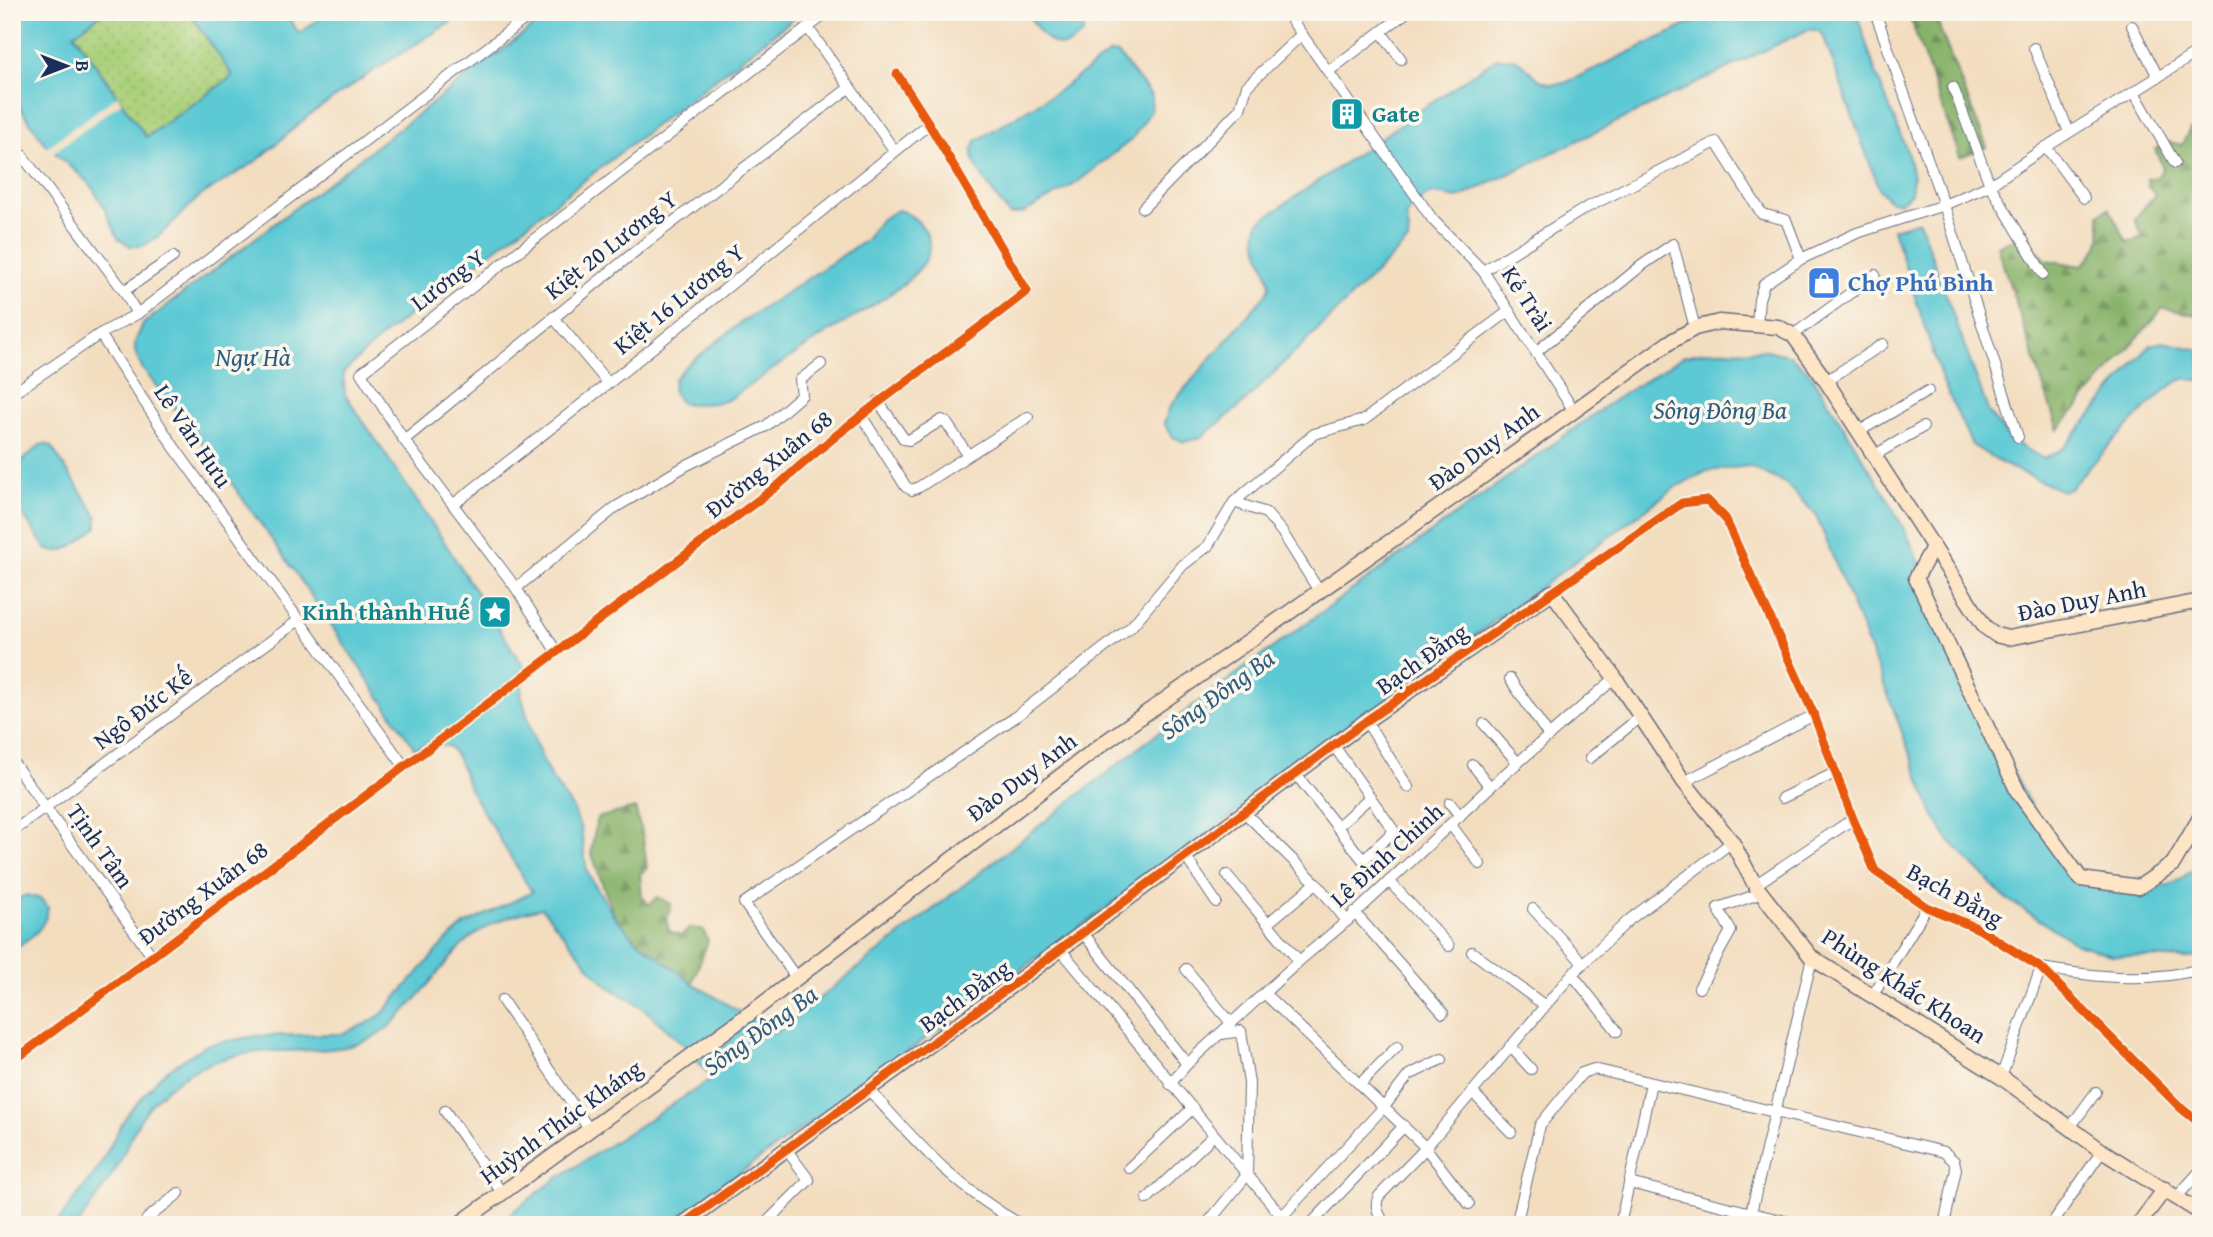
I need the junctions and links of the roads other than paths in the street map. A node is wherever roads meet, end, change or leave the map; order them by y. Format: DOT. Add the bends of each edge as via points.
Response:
graph roads {
  1 [pos="534,12"];
  2 [pos="828,12"];
  3 [pos="1286,12"];
  4 [pos="1407,12"];
  5 [pos="1875,12"];
  6 [pos="2194,12"];
  7 [pos="2201,21"];
  8 [pos="2132,26"];
  9 [pos="808,28"];
  10 [pos="1381,32"];
  11 [pos="1302,34"];
  12 [pos="2034,48"];
  13 [pos="2201,50"];
  14 [pos="1401,59"];
  15 [pos="1329,71"];
  16 [pos="897,74"];
  17 [pos="2158,77"];
  18 [pos="1953,87"];
  19 [pos="849,88"];
  20 [pos="2134,92"];
  21 [pos="929,124"];
  22 [pos="2069,132"];
  23 [pos="12,142"];
  24 [pos="2046,146"];
  25 [pos="894,150"];
  26 [pos="2175,163"];
  27 [pos="1990,185"];
  28 [pos="2084,198"];
  29 [pos="1944,205"];
  30 [pos="1143,208"];
  31 [pos="173,257"];
  32 [pos="1801,259"];
  33 [pos="1483,271"];
  34 [pos="2043,274"];
  35 [pos="1875,275"];
  36 [pos="124,291"];
  37 [pos="1509,311"];
  38 [pos="137,313"];
  39 [pos="553,317"];
  40 [pos="1757,324"];
  41 [pos="1695,328"];
  42 [pos="100,334"];
  43 [pos="1793,335"];
  44 [pos="1883,344"];
  45 [pos="1536,352"];
  46 [pos="821,364"];
  47 [pos="1826,381"];
  48 [pos="608,383"];
  49 [pos="1928,391"];
  50 [pos="12,394"];
  51 [pos="878,401"];
  52 [pos="1574,411"];
  53 [pos="861,415"];
  54 [pos="1028,417"];
  55 [pos="1923,426"];
  56 [pos="1858,432"];
  57 [pos="2018,437"];
  58 [pos="404,440"];
  59 [pos="968,455"];
  60 [pos="1873,456"];
  61 [pos="1234,502"];
  62 [pos="454,504"];
  63 [pos="1933,547"];
  64 [pos="516,588"];
  65 [pos="1319,591"];
  66 [pos="1552,592"];
  67 [pos="2201,601"];
  68 [pos="299,620"];
  69 [pos="556,650"];
  70 [pos="1510,678"];
  71 [pos="1615,678"];
  72 [pos="1814,715"];
  73 [pos="1640,717"];
  74 [pos="1366,721"];
  75 [pos="1484,724"];
  76 [pos="1549,736"];
  77 [pos="1334,746"];
  78 [pos="1590,758"];
  79 [pos="12,761"];
  80 [pos="1518,763"];
  81 [pos="1473,765"];
  82 [pos="404,766"];
  83 [pos="1295,773"];
  84 [pos="1835,773"];
  85 [pos="1684,782"];
  86 [pos="1408,787"];
  87 [pos="1490,787"];
  88 [pos="1369,798"];
  89 [pos="1782,798"];
  90 [pos="1450,803"];
  91 [pos="46,807"];
  92 [pos="1243,811"];
  93 [pos="2201,816"];
  94 [pos="1460,817"];
  95 [pos="1853,819"];
  96 [pos="1451,825"];
  97 [pos="1337,827"];
  98 [pos="12,832"];
  99 [pos="1732,842"];
  100 [pos="1185,856"];
  101 [pos="1479,864"];
  102 [pos="1227,875"];
  103 [pos="1389,881"];
  104 [pos="1316,883"];
  105 [pos="1758,889"];
  106 [pos="1216,902"];
  107 [pos="1927,907"];
  108 [pos="1533,909"];
  109 [pos="1354,912"];
  110 [pos="1347,921"];
  111 [pos="1268,923"];
  112 [pos="1083,933"];
  113 [pos="1449,946"];
  114 [pos="1061,950"];
  115 [pos="1472,952"];
  116 [pos="152,956"];
  117 [pos="1812,958"];
  118 [pos="1299,961"];
  119 [pos="1583,963"];
  120 [pos="1186,968"];
  121 [pos="2042,968"];
  122 [pos="2201,969"];
  123 [pos="1572,974"];
  124 [pos="797,979"];
  125 [pos="1699,988"];
  126 [pos="1265,994"];
  127 [pos="1873,995"];
  128 [pos="502,1000"];
  129 [pos="1544,1005"];
  130 [pos="760,1006"];
  131 [pos="1443,1013"];
  132 [pos="1231,1024"];
  133 [pos="1617,1031"];
  134 [pos="1222,1034"];
  135 [pos="1510,1046"];
  136 [pos="1396,1047"];
  137 [pos="1442,1059"];
  138 [pos="12,1062"];
  139 [pos="1187,1063"];
  140 [pos="1531,1069"];
  141 [pos="2001,1077"];
  142 [pos="1651,1083"];
  143 [pos="1170,1084"];
  144 [pos="1360,1084"];
  145 [pos="869,1090"];
  146 [pos="2096,1091"];
  147 [pos="1472,1092"];
  148 [pos="1384,1107"];
  149 [pos="1193,1108"];
  150 [pos="445,1111"];
  151 [pos="1775,1113"];
  152 [pos="2201,1124"];
  153 [pos="1404,1126"];
  154 [pos="2071,1126"];
  155 [pos="589,1129"];
  156 [pos="1511,1132"];
  157 [pos="1214,1135"];
  158 [pos="1425,1147"];
  159 [pos="786,1149"];
  160 [pos="2102,1152"];
  161 [pos="1129,1168"];
  162 [pos="2201,1170"];
  163 [pos="1247,1175"];
  164 [pos="1629,1183"];
  165 [pos="179,1193"];
  166 [pos="502,1193"];
  167 [pos="2171,1194"];
  168 [pos="1147,1199"];
  169 [pos="1469,1204"];
  170 [pos="1751,1212"];
  171 [pos="2201,1213"];
  172 [pos="1281,1216"];
  173 [pos="689,1223"];
  174 [pos="151,1225"];
  175 [pos="458,1225"];
  176 [pos="764,1225"];
  177 [pos="1022,1225"];
  178 [pos="1206,1225"];
  179 [pos="1274,1225"];
  180 [pos="1289,1225"];
  181 [pos="1310,1225"];
  182 [pos="1385,1225"];
  183 [pos="1516,1225"];
  184 [pos="1620,1225"];
  185 [pos="1748,1225"];
  186 [pos="1801,1225"];
  187 [pos="1944,1225"];
  188 [pos="2050,1225"];
  189 [pos="2138,1225"];
  1 -- 38 [label="street"];
  2 -- 9 [label="street, Lương Y"];
  3 -- 11 [label="street"];
  4 -- 10 [label="street"];
  5 -- 29 [label="street"];
  6 -- 7 [label="street"];
  8 -- 17 [label="street"];
  9 -- 19 [label="street"];
  9 -- 58 [label="street, Lương Y" via="361,373"];
  10 -- 14 [label="street"];
  10 -- 15 [label="street"];
  11 -- 15 [label="street"];
  11 -- 30 [label="street" via="1247,86 1240,109"];
  12 -- 22 [label="street"];
  13 -- 17 [label="street"];
  15 -- 33 [label="street, Kẻ Trài" via="1433,220"];
  16 -- 21 [label="street"];
  17 -- 20 [label="street"];
  18 -- 27 [label="street"];
  19 -- 25 [label="street"];
  19 -- 39 [label="street, Kiệt 20 Lương Y"];
  20 -- 22 [label="street"];
  20 -- 26 [label="street"];
  21 -- 25 [label="street, Kiệt 16 Lương Y"];
  21 -- 51 [label="street, Đường Xuân 68" via="1027,291"];
  22 -- 24 [label="street"];
  23 -- 36 [label="street"];
  24 -- 27 [label="street"];
  24 -- 28 [label="street"];
  25 -- 48 [label="street, Kiệt 16 Lương Y"];
  27 -- 29 [label="street"];
  27 -- 34 [label="street"];
  29 -- 32 [label="street" via="1857,233"];
  29 -- 57 [label="street"];
  31 -- 36 [label="street"];
  32 -- 33 [label="street" via="1786,220 1762,214 1716,142 1584,209"];
  32 -- 40 [label="street" via="1764,285"];
  33 -- 37 [label="street, Kẻ Trài"];
  35 -- 43 [label="street"];
  36 -- 38 [label="street"];
  37 -- 45 [label="street, Kẻ Trài"];
  37 -- 61 [label="street" via="1364,420 1314,434"];
  38 -- 42 [label="street"];
  39 -- 48 [label="street"];
  39 -- 58 [label="street, Kiệt 20 Lương Y"];
  40 -- 41 [label="street, Đào Duy Anh" via="1719,322"];
  40 -- 43 [label="street, Đào Duy Anh"];
  41 -- 45 [label="street" via="1673,244"];
  41 -- 52 [label="street, Đào Duy Anh"];
  42 -- 50 [label="street"];
  42 -- 68 [label="street, Lê Văn Hưu" via="174,447"];
  43 -- 47 [label="street, Đào Duy Anh"];
  44 -- 47 [label="street"];
  45 -- 52 [label="street, Kẻ Trài"];
  46 -- 64 [label="street" via="800,380 802,395 766,426 616,507"];
  47 -- 56 [label="street, Đào Duy Anh"];
  48 -- 62 [label="street, Kiệt 16 Lương Y"];
  49 -- 56 [label="street"];
  51 -- 53 [label="street, Đường Xuân 68"];
  51 -- 59 [label="street" via="904,439 942,420"];
  52 -- 65 [label="street, Đào Duy Anh"];
  53 -- 59 [label="street" via="907,489 919,487"];
  53 -- 69 [label="street, Đường Xuân 68" via="781,483"];
  54 -- 59 [label="street"];
  55 -- 60 [label="street"];
  56 -- 60 [label="street, Đào Duy Anh"];
  58 -- 62 [label="street, Lương Y"];
  60 -- 63 [label="street, Đào Duy Anh"];
  61 -- 65 [label="street" via="1266,513"];
  61 -- 124 [label="street" via="1208,546 1183,565 1132,627 1014,718 744,903"];
  62 -- 64 [label="street, Lương Y"];
  63 -- 67 [label="street, Đào Duy Anh" via="1985,627 2008,638"];
  63 -- 93 [label="street" via="1916,578 2018,792 2081,879 2139,887 2173,864"];
  64 -- 69 [label="street, Lương Y"];
  65 -- 124 [label="street, Đào Duy Anh" via="1094,751"];
  66 -- 71 [label="street, Phùng Khắc Khoan"];
  66 -- 72 [label="street, Bạch Đằng" via="1682,503 1707,500 1725,518"];
  66 -- 74 [label="street, Bạch Đằng"];
  68 -- 82 [label="street, Lê Văn Hưu"];
  68 -- 91 [label="street, Ngô Đức Kế"];
  69 -- 82 [label="street, Đường Xuân 68"];
  70 -- 76 [label="street"];
  71 -- 73 [label="street, Phùng Khắc Khoan"];
  71 -- 76 [label="street, Lê Đình Chinh"];
  72 -- 84 [label="street, Bạch Đằng"];
  72 -- 85 [label="street"];
  73 -- 78 [label="street"];
  73 -- 85 [label="street, Phùng Khắc Khoan"];
  74 -- 77 [label="street, Bạch Đằng"];
  74 -- 86 [label="street"];
  75 -- 80 [label="street"];
  76 -- 80 [label="street, Lê Đình Chinh"];
  77 -- 83 [label="street, Bạch Đằng"];
  77 -- 88 [label="street"];
  79 -- 91 [label="street, Tịnh Tâm"];
  80 -- 87 [label="street, Lê Đình Chinh"];
  81 -- 87 [label="street"];
  82 -- 116 [label="street, Đường Xuân 68"];
  83 -- 92 [label="street, Bạch Đằng"];
  83 -- 97 [label="street"];
  84 -- 89 [label="street"];
  84 -- 95 [label="street, Bạch Đằng"];
  85 -- 99 [label="street, Phùng Khắc Khoan"];
  87 -- 94 [label="street, Lê Đình Chinh"];
  88 -- 97 [label="street"];
  88 -- 97 [label="street" via="1394,831 1363,860"];
  90 -- 94 [label="street"];
  91 -- 98 [label="street, Ngô Đức Kế"];
  91 -- 116 [label="street, Tịnh Tâm"];
  92 -- 100 [label="street, Bạch Đằng"];
  92 -- 104 [label="street"];
  94 -- 96 [label="street, Lê Đình Chinh"];
  95 -- 105 [label="street"];
  95 -- 107 [label="street, Bạch Đằng" via="1875,871"];
  96 -- 101 [label="street"];
  96 -- 103 [label="street, Lê Đình Chinh"];
  99 -- 105 [label="street, Phùng Khắc Khoan"];
  99 -- 119 [label="street" via="1629,920"];
  100 -- 106 [label="street"];
  100 -- 112 [label="street, Bạch Đằng"];
  102 -- 111 [label="street"];
  103 -- 109 [label="street, Lê Đình Chinh"];
  103 -- 113 [label="street"];
  104 -- 110 [label="street"];
  104 -- 111 [label="street"];
  105 -- 117 [label="street, Phùng Khắc Khoan"];
  105 -- 125 [label="street" via="1718,908 1731,931"];
  107 -- 121 [label="street, Bạch Đằng" via="1979,929"];
  107 -- 127 [label="street"];
  108 -- 119 [label="street"];
  109 -- 110 [label="street, Lê Đình Chinh"];
  109 -- 131 [label="street"];
  110 -- 118 [label="street, Lê Đình Chinh"];
  111 -- 118 [label="street"];
  112 -- 114 [label="street, Bạch Đằng"];
  112 -- 139 [label="street"];
  114 -- 143 [label="street"];
  114 -- 145 [label="street, Bạch Đằng"];
  115 -- 129 [label="street"];
  116 -- 138 [label="street, Đường Xuân 68"];
  117 -- 127 [label="street, Phùng Khắc Khoan"];
  117 -- 151 [label="street"];
  118 -- 126 [label="street, Lê Đình Chinh"];
  119 -- 123 [label="street"];
  120 -- 132 [label="street"];
  121 -- 122 [label="street" via="2105,977 2154,977"];
  121 -- 141 [label="street"];
  121 -- 152 [label="street"];
  123 -- 129 [label="street"];
  123 -- 133 [label="street"];
  124 -- 130 [label="street, Đào Duy Anh"];
  126 -- 132 [label="street, Lê Đình Chinh"];
  126 -- 144 [label="street"];
  127 -- 141 [label="street, Phùng Khắc Khoan"];
  128 -- 155 [label="street"];
  129 -- 135 [label="street"];
  130 -- 155 [label="street, Huỳnh Thúc Kháng"];
  132 -- 134 [label="street, Lê Đình Chinh"];
  134 -- 139 [label="street, Lê Đình Chinh"];
  134 -- 163 [label="street" via="1241,1031 1249,1083"];
  135 -- 140 [label="street"];
  135 -- 147 [label="street"];
  136 -- 144 [label="street"];
  137 -- 148 [label="street" via="1409,1074"];
  139 -- 143 [label="street, Lê Đình Chinh"];
  141 -- 154 [label="street, Phùng Khắc Khoan"];
  142 -- 151 [label="street"];
  142 -- 164 [label="street"];
  142 -- 183 [label="street" via="1594,1069 1582,1073 1540,1125"];
  143 -- 149 [label="street"];
  144 -- 148 [label="street"];
  145 -- 159 [label="street, Bạch Đằng"];
  145 -- 177 [label="street" via="947,1174"];
  146 -- 154 [label="street"];
  147 -- 156 [label="street"];
  147 -- 158 [label="street"];
  148 -- 153 [label="street"];
  148 -- 172 [label="street"];
  149 -- 157 [label="street"];
  149 -- 161 [label="street"];
  150 -- 166 [label="street"];
  151 -- 170 [label="street"];
  151 -- 187 [label="street" via="1949,1155 1956,1169"];
  153 -- 158 [label="street"];
  153 -- 181 [label="street"];
  154 -- 160 [label="street, Phùng Khắc Khoan"];
  155 -- 166 [label="street, Huỳnh Thúc Kháng"];
  157 -- 163 [label="street"];
  157 -- 168 [label="street"];
  158 -- 169 [label="street"];
  158 -- 182 [label="street" via="1377,1200"];
  159 -- 173 [label="street, Bạch Đằng"];
  159 -- 176 [label="street" via="809,1180"];
  160 -- 167 [label="street, Phùng Khắc Khoan"];
  160 -- 188 [label="street"];
  162 -- 167 [label="street"];
  163 -- 172 [label="street"];
  163 -- 178 [label="street"];
  164 -- 170 [label="street"];
  164 -- 184 [label="street"];
  165 -- 174 [label="street" via="147,1219"];
  166 -- 175 [label="street, Huỳnh Thúc Kháng"];
  167 -- 171 [label="street, Phùng Khắc Khoan"];
  167 -- 189 [label="street"];
  170 -- 185 [label="street"];
  170 -- 186 [label="street"];
  172 -- 179 [label="street"];
  172 -- 180 [label="street"];
}
